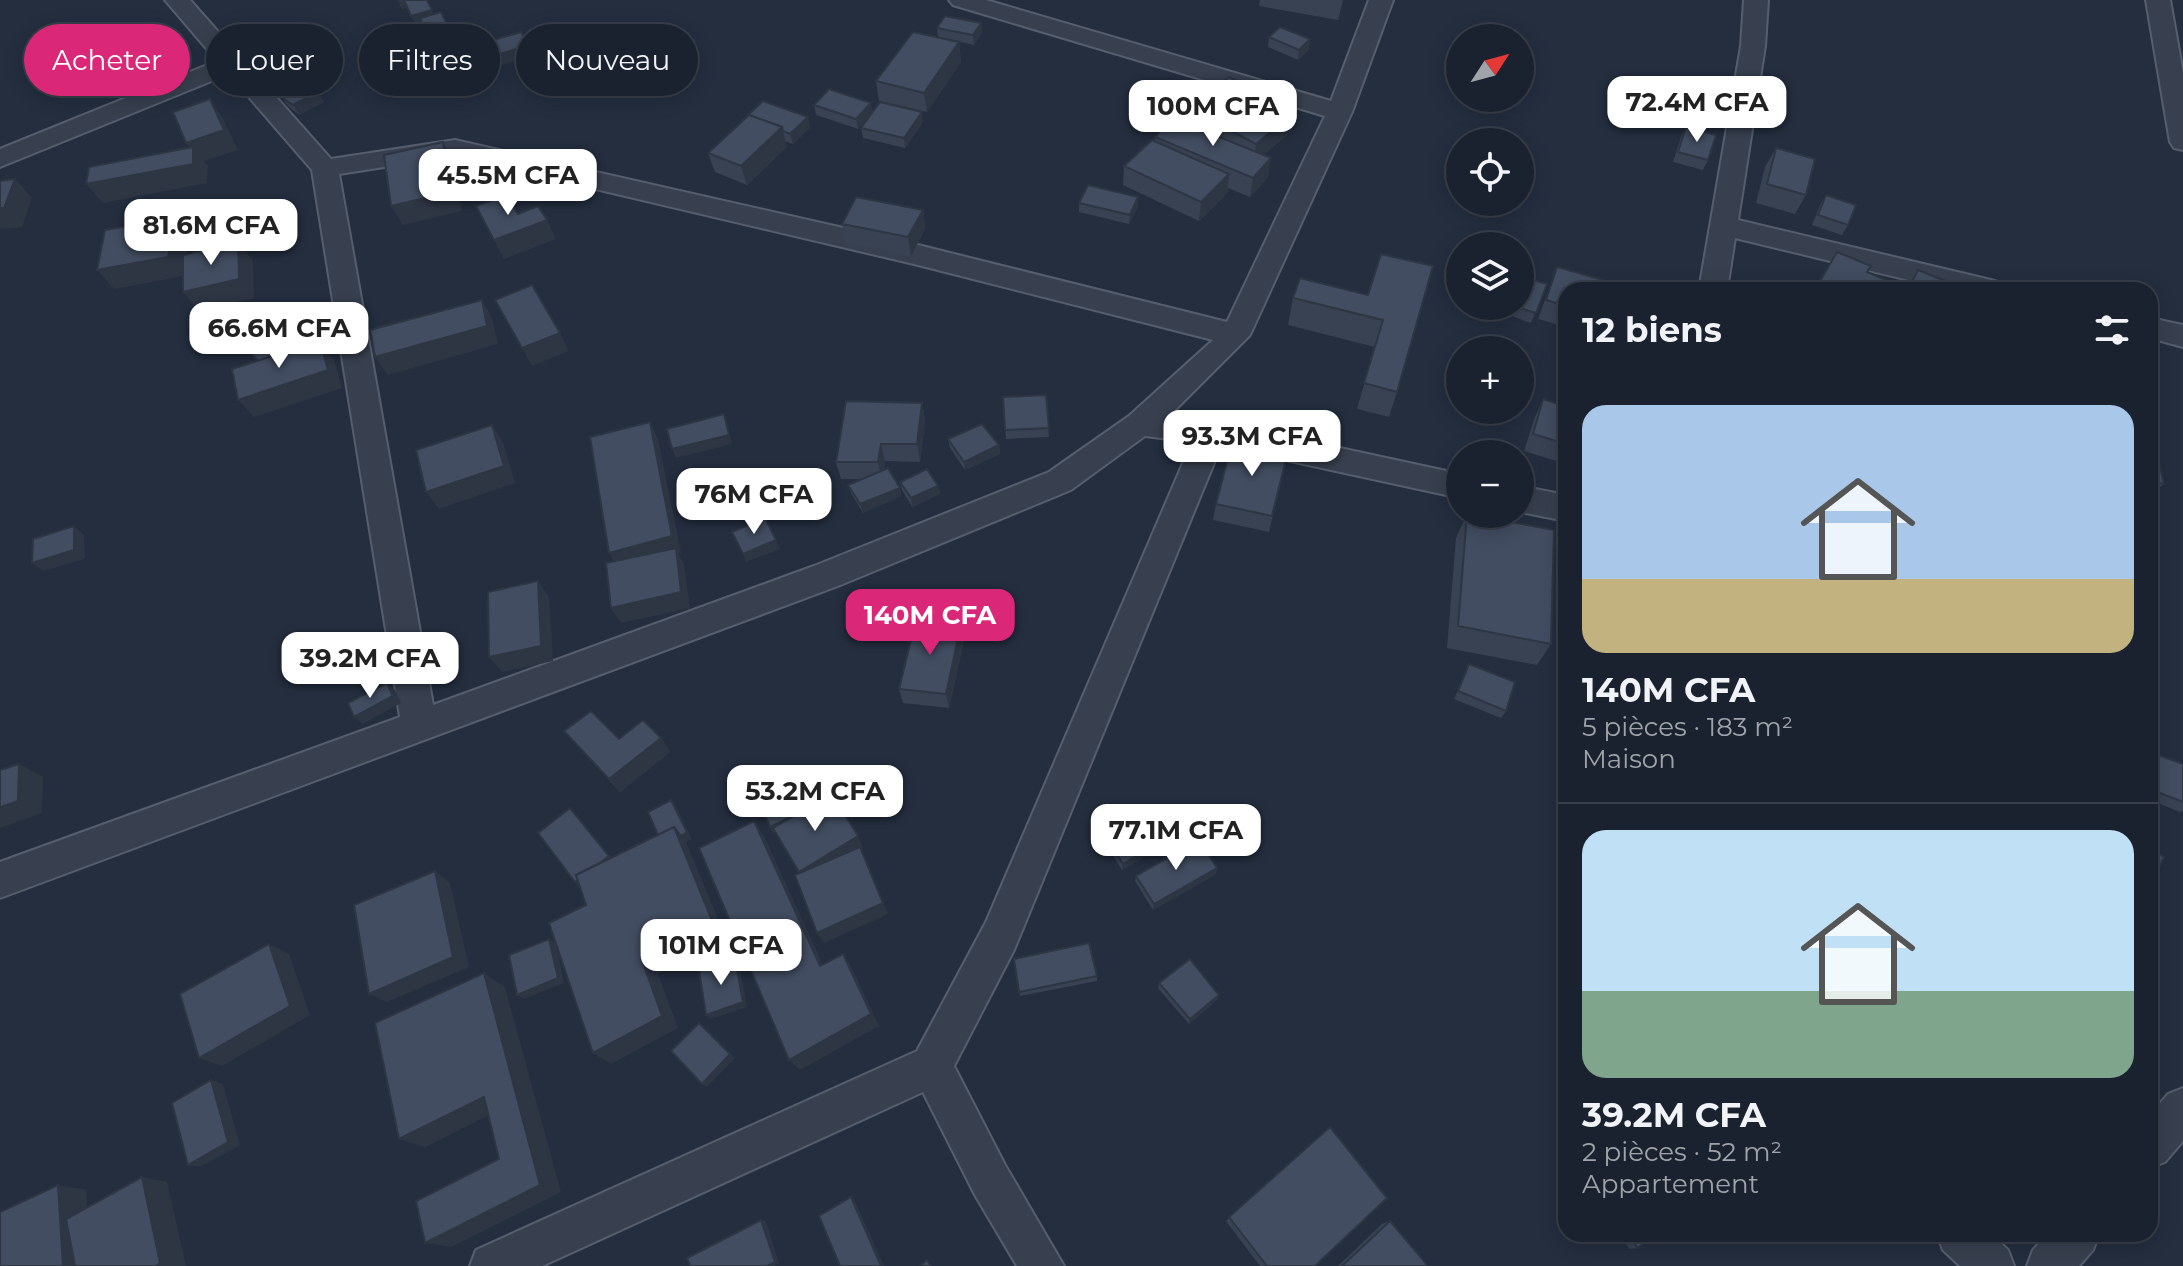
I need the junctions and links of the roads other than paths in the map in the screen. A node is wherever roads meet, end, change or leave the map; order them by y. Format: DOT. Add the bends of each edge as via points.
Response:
graph roads {
  1 [pos="177,0"];
  2 [pos="961,0"];
  3 [pos="1381,0"];
  4 [pos="1756,0"];
  5 [pos="2158,0"];
  6 [pos="206,33"];
  7 [pos="206,74"];
  8 [pos="262,96"];
  9 [pos="1339,112"];
  10 [pos="2183,142"];
  11 [pos="0,159"];
  12 [pos="325,168"];
  13 [pos="1725,226"];
  14 [pos="1714,282"];
  15 [pos="1958,282"];
  16 [pos="2158,330"];
  17 [pos="1236,335"];
  18 [pos="2183,336"];
  19 [pos="1140,424"];
  20 [pos="1211,432"];
  21 [pos="1446,483"];
  22 [pos="1534,502"];
  23 [pos="1558,506"];
  24 [pos="419,725"];
  25 [pos="0,880"];
  26 [pos="932,1066"];
  27 [pos="2183,1109"];
  28 [pos="2158,1138"];
  29 [pos="1967,1242"];
  30 [pos="2070,1242"];
  31 [pos="492,1266"];
  32 [pos="1042,1266"];
  33 [pos="1992,1266"];
  34 [pos="2049,1266"];
  1 -- 6 [label="street"];
  2 -- 9 [label="street"];
  3 -- 9 [label="street"];
  4 -- 13 [label="street"];
  5 -- 10 [label="street"];
  7 -- 11 [label="street"];
  8 -- 12 [label="street"];
  9 -- 17 [label="street"];
  12 -- 17 [label="street" via="455,148"];
  12 -- 24 [label="street"];
  13 -- 14 [label="street"];
  13 -- 15 [label="street"];
  16 -- 18 [label="street"];
  17 -- 19 [label="street"];
  19 -- 20 [label="street"];
  19 -- 24 [label="street" via="1060,481 826,576"];
  20 -- 21 [label="street"];
  20 -- 26 [label="street" via="1000,936"];
  22 -- 23 [label="street"];
  24 -- 25 [label="street"];
  26 -- 31 [label="street"];
  26 -- 32 [label="street" via="990,1180"];
  27 -- 28 [label="street"];
  29 -- 33 [label="street"];
  30 -- 34 [label="street"];
}
